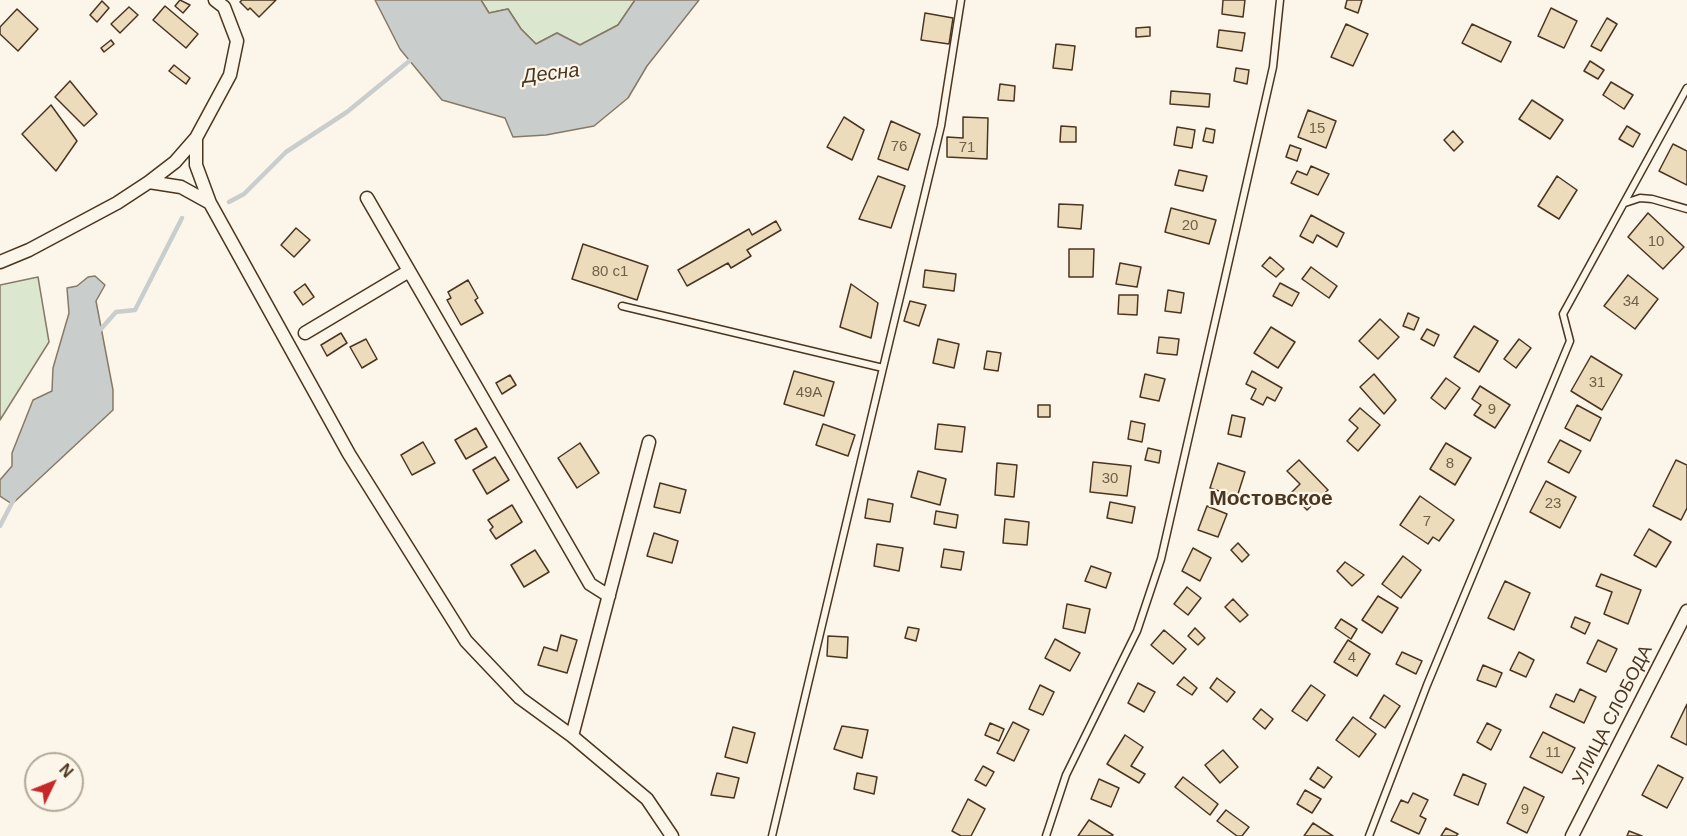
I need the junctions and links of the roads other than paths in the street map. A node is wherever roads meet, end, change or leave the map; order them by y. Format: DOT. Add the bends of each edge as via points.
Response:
graph roads {
  1 [pos="215,0"];
  2 [pos="961,0"];
  3 [pos="1280,0"];
  4 [pos="1687,88"];
  5 [pos="196,138"];
  6 [pos="149,182"];
  7 [pos="367,198"];
  8 [pos="210,203"];
  9 [pos="1621,206"];
  10 [pos="1687,209"];
  11 [pos="0,262"];
  12 [pos="409,271"];
  13 [pos="622,306"];
  14 [pos="305,333"];
  15 [pos="882,368"];
  16 [pos="649,441"];
  17 [pos="609,596"];
  18 [pos="1687,611"];
  19 [pos="573,736"];
  20 [pos="672,836"];
  21 [pos="772,836"];
  22 [pos="1046,836"];
  23 [pos="1369,836"];
  24 [pos="1572,836"];
  1 -- 5 [label="street" via="224,8 237,41 230,75"];
  2 -- 15 [label="lane" via="941,126"];
  3 -- 22 [label="lane" via="1273,67 1161,559 1137,631 1065,775"];
  4 -- 9 [label="lane"];
  5 -- 6 [label="street" via="175,162"];
  5 -- 8 [label="street" via="196,165"];
  6 -- 8 [label="street" via="181,188"];
  6 -- 11 [label="street" via="98,213"];
  7 -- 12 [label="street"];
  8 -- 19 [label="street" via="349,454 466,641 520,698"];
  9 -- 10 [label="lane" via="1640,198"];
  9 -- 23 [label="lane" via="1563,314 1570,341"];
  12 -- 14 [label="street"];
  12 -- 17 [label="street" via="590,584"];
  13 -- 15 [label="lane"];
  15 -- 21 [label="lane"];
  16 -- 17 [label="street"];
  17 -- 19 [label="street"];
  18 -- 24 [label="street, УЛИЦА СЛОБОДА"];
  19 -- 20 [label="street" via="647,799"];
}
